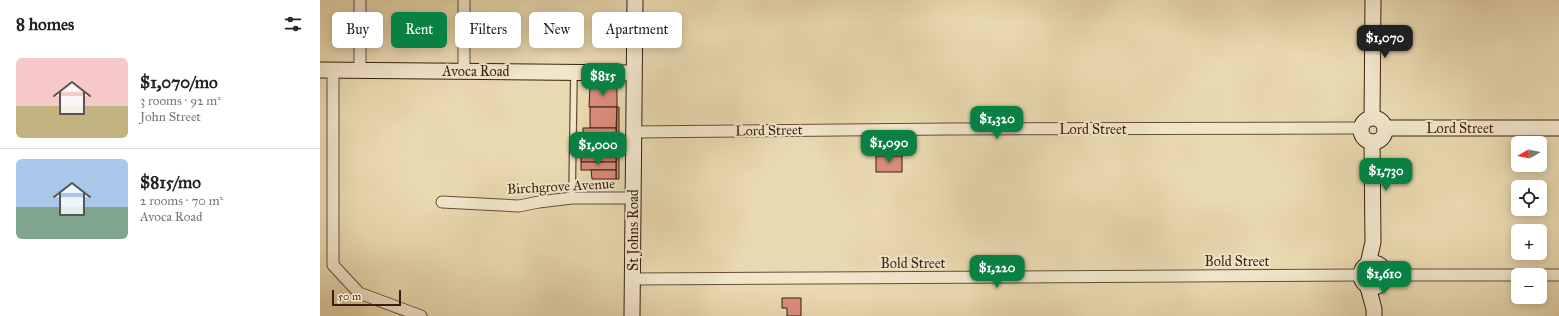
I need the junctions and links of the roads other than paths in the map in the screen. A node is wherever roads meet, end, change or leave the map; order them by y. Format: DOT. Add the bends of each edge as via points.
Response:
graph roads {
  1 [pos="360,0"];
  2 [pos="464,0"];
  3 [pos="634,0"];
  4 [pos="1373,0"];
  5 [pos="326,70"];
  6 [pos="360,71"];
  7 [pos="464,72"];
  8 [pos="574,72"];
  9 [pos="633,73"];
  10 [pos="1366,123"];
  11 [pos="1385,128"];
  12 [pos="1559,128"];
  13 [pos="633,132"];
  14 [pos="1372,142"];
  15 [pos="572,198"];
  16 [pos="633,198"];
  17 [pos="442,202"];
  18 [pos="1374,275"];
  19 [pos="1511,275"];
  20 [pos="1547,276"];
  21 [pos="1559,276"];
  22 [pos="632,279"];
  23 [pos="1374,313"];
  24 [pos="421,316"];
  25 [pos="632,316"];
  1 -- 6 [label="street"];
  2 -- 7 [label="street"];
  3 -- 9 [label="main road, St Johns Road"];
  4 -- 10 [label="main road"];
  5 -- 6 [label="main road, Avoca Road"];
  5 -- 24 [label="street" via="334,265 359,293"];
  6 -- 7 [label="main road, Avoca Road"];
  7 -- 8 [label="main road, Avoca Road"];
  8 -- 9 [label="main road, Avoca Road"];
  8 -- 15 [label="lane"];
  9 -- 13 [label="main road, St Johns Road"];
  10 -- 11 [label="main road" via="1379,119"];
  10 -- 13 [label="street, Lord Street"];
  10 -- 14 [label="main road" via="1362,135 1364,139"];
  11 -- 12 [label="main road, Lord Street"];
  11 -- 14 [label="main road" via="1383,137"];
  13 -- 16 [label="main road, St Johns Road"];
  14 -- 18 [label="main road"];
  15 -- 16 [label="street, Birchgrove Avenue"];
  15 -- 17 [label="street, Birchgrove Avenue" via="519,206"];
  16 -- 22 [label="main road, St Johns Road"];
  18 -- 19 [label="street, Bold Street"];
  18 -- 22 [label="street, Bold Street"];
  18 -- 23 [label="main road"];
  20 -- 21 [label="street"];
  22 -- 25 [label="main road, St Johns Road"];
}
